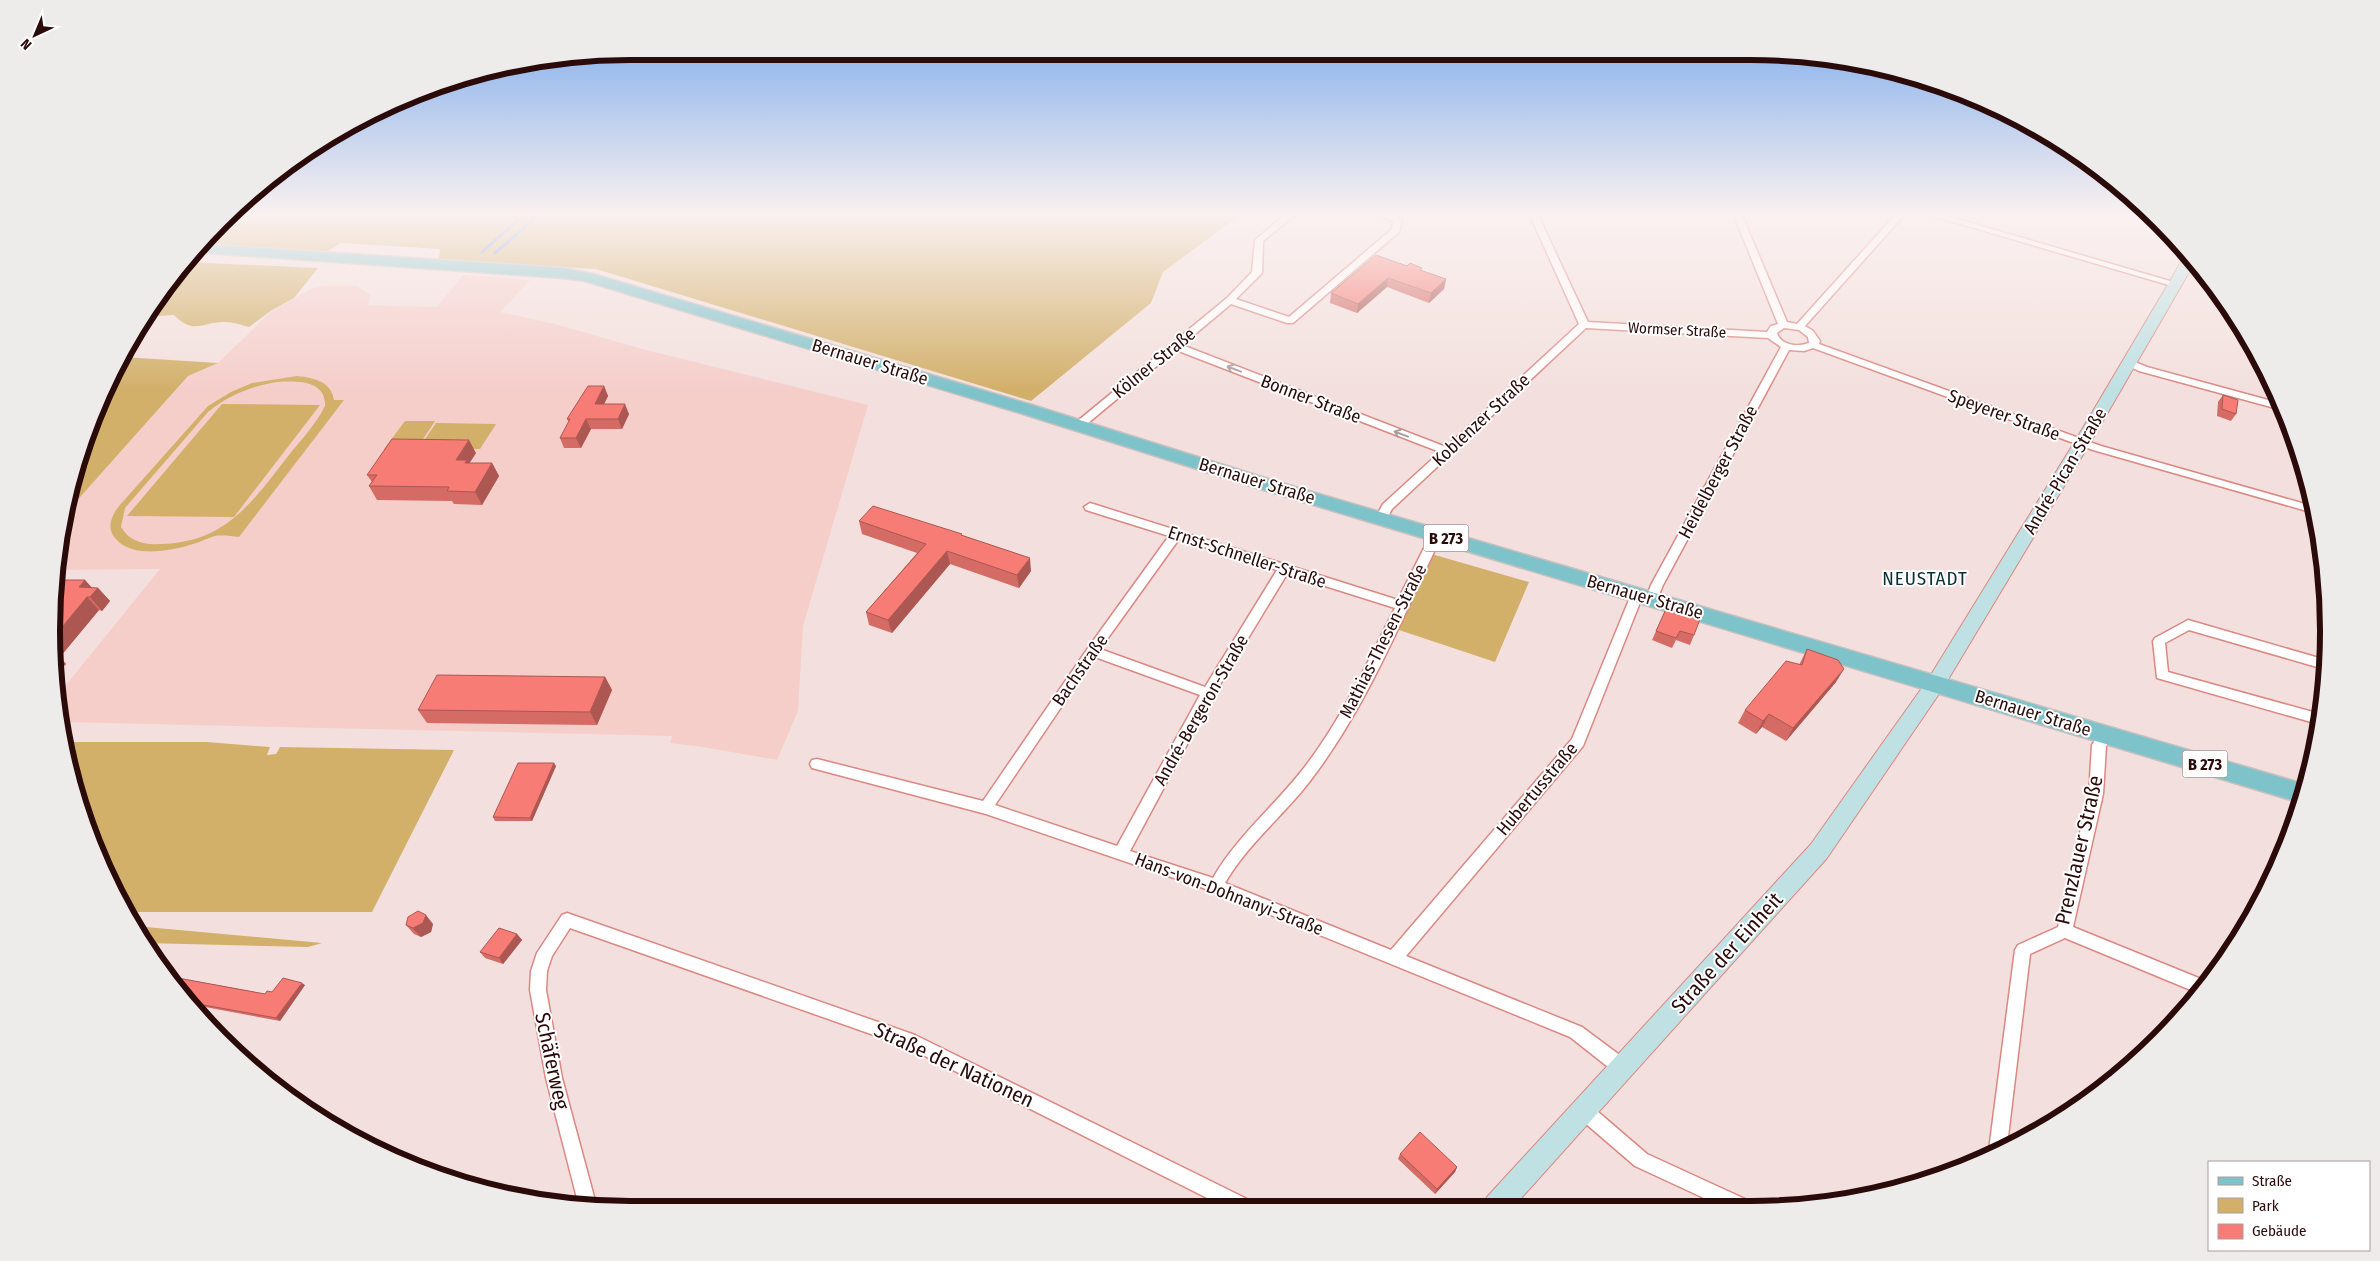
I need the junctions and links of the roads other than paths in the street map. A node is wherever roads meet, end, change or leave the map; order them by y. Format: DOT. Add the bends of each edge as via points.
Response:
graph roads {
  1 [pos="561,272"];
  2 [pos="1257,272"];
  3 [pos="1347,272"];
  4 [pos="1560,272"];
  5 [pos="1761,272"];
  6 [pos="1849,272"];
  7 [pos="2133,272"];
  8 [pos="2182,272"];
  9 [pos="2175,284"];
  10 [pos="1230,300"];
  11 [pos="1584,325"];
  12 [pos="1783,325"];
  13 [pos="1799,327"];
  14 [pos="1771,335"];
  15 [pos="1813,345"];
  16 [pos="1175,346"];
  17 [pos="1786,347"];
  18 [pos="2130,362"];
  19 [pos="2274,405"];
  20 [pos="1078,426"];
  21 [pos="2082,443"];
  22 [pos="1447,452"];
  23 [pos="1090,507"];
  24 [pos="2307,508"];
  25 [pos="1381,519"];
  26 [pos="1177,534"];
  27 [pos="1436,536"];
  28 [pos="1284,569"];
  29 [pos="1645,597"];
  30 [pos="1403,606"];
  31 [pos="1092,652"];
  32 [pos="2319,662"];
  33 [pos="1936,683"];
  34 [pos="1208,693"];
  35 [pos="2313,717"];
  36 [pos="2106,735"];
  37 [pos="817,764"];
  38 [pos="2297,792"];
  39 [pos="986,808"];
  40 [pos="1121,853"];
  41 [pos="1216,886"];
  42 [pos="567,920"];
  43 [pos="2065,931"];
  44 [pos="1394,957"];
  45 [pos="2196,985"];
  46 [pos="1622,1068"];
  47 [pos="1584,1111"];
  48 [pos="1999,1144"];
  49 [pos="586,1199"];
  50 [pos="1235,1201"];
  51 [pos="1501,1201"];
  52 [pos="1730,1201"];
  1 -- 20 [label="main road, Bernauer Straße / B 273" via="587,277"];
  2 -- 10 [label="street, Kölner Straße"];
  3 -- 10 [label="street" via="1290,321"];
  4 -- 11 [label="street"];
  5 -- 12 [label="street"];
  6 -- 13 [label="street"];
  7 -- 9 [label="street"];
  8 -- 9 [label="street, André-Pican-Straße"];
  9 -- 18 [label="street, André-Pican-Straße"];
  10 -- 16 [label="street, Kölner Straße"];
  11 -- 14 [label="street, Wormser Straße"];
  11 -- 22 [label="street, Koblenzer Straße"];
  12 -- 13 [label="street"];
  12 -- 14 [label="street" via="1773,328"];
  13 -- 15 [label="street" via="1814,337"];
  14 -- 17 [label="street"];
  15 -- 17 [label="street" via="1804,349"];
  15 -- 21 [label="street, Speyerer Straße"];
  16 -- 20 [label="street, Kölner Straße"];
  22 -- 16 [label="street, Bonner Straße, one-way"];
  17 -- 29 [label="street, Heidelberger Straße" via="1657,585"];
  18 -- 19 [label="street" via="2143,369"];
  18 -- 21 [label="street, André-Pican-Straße"];
  20 -- 25 [label="main road, Bernauer Straße / B 273"];
  21 -- 24 [label="street, Speyerer Straße"];
  21 -- 33 [label="street, André-Pican-Straße"];
  22 -- 25 [label="street, Koblenzer Straße" via="1387,507"];
  23 -- 26 [label="street, Ernst-Schneller-Straße"];
  25 -- 27 [label="main road, Bernauer Straße / B 273"];
  26 -- 28 [label="street, Ernst-Schneller-Straße"];
  26 -- 31 [label="street, Bachstraße"];
  27 -- 29 [label="main road, Bernauer Straße / B 273"];
  27 -- 30 [label="street, Mathias-Thesen-Straße"];
  28 -- 30 [label="street, Ernst-Schneller-Straße"];
  28 -- 34 [label="street, André-Bergeron-Straße"];
  29 -- 33 [label="main road, Bernauer Straße / B 273"];
  29 -- 44 [label="street, Hubertusstraße" via="1578,742"];
  30 -- 41 [label="street, Mathias-Thesen-Straße" via="1351,709 1305,778 1231,860"];
  31 -- 34 [label="street"];
  31 -- 39 [label="street, Bachstraße"];
  32 -- 35 [label="street" via="2188,625 2159,641 2162,675"];
  33 -- 36 [label="main road, Bernauer Straße / B 273"];
  33 -- 46 [label="street, Straße der Einheit" via="1819,851"];
  34 -- 40 [label="street, André-Bergeron-Straße"];
  36 -- 38 [label="main road, Bernauer Straße / B 273"];
  36 -- 43 [label="street, Prenzlauer Straße" via="2099,745 2096,794"];
  37 -- 39 [label="street, Hans-von-Dohnanyi-Straße"];
  39 -- 40 [label="street, Hans-von-Dohnanyi-Straße"];
  40 -- 41 [label="street, Hans-von-Dohnanyi-Straße"];
  41 -- 44 [label="street, Hans-von-Dohnanyi-Straße"];
  42 -- 49 [label="street, Schäferweg" via="544,954 538,990 554,1078"];
  42 -- 50 [label="street, Straße der Nationen" via="909,1040"];
  43 -- 45 [label="street"];
  43 -- 48 [label="street, Prenzlauer Straße" via="2022,950"];
  44 -- 46 [label="street, Hans-von-Dohnanyi-Straße" via="1576,1032"];
  46 -- 47 [label="street, Straße der Einheit"];
  47 -- 51 [label="street, Straße der Einheit"];
  47 -- 52 [label="street" via="1641,1160"];
}
